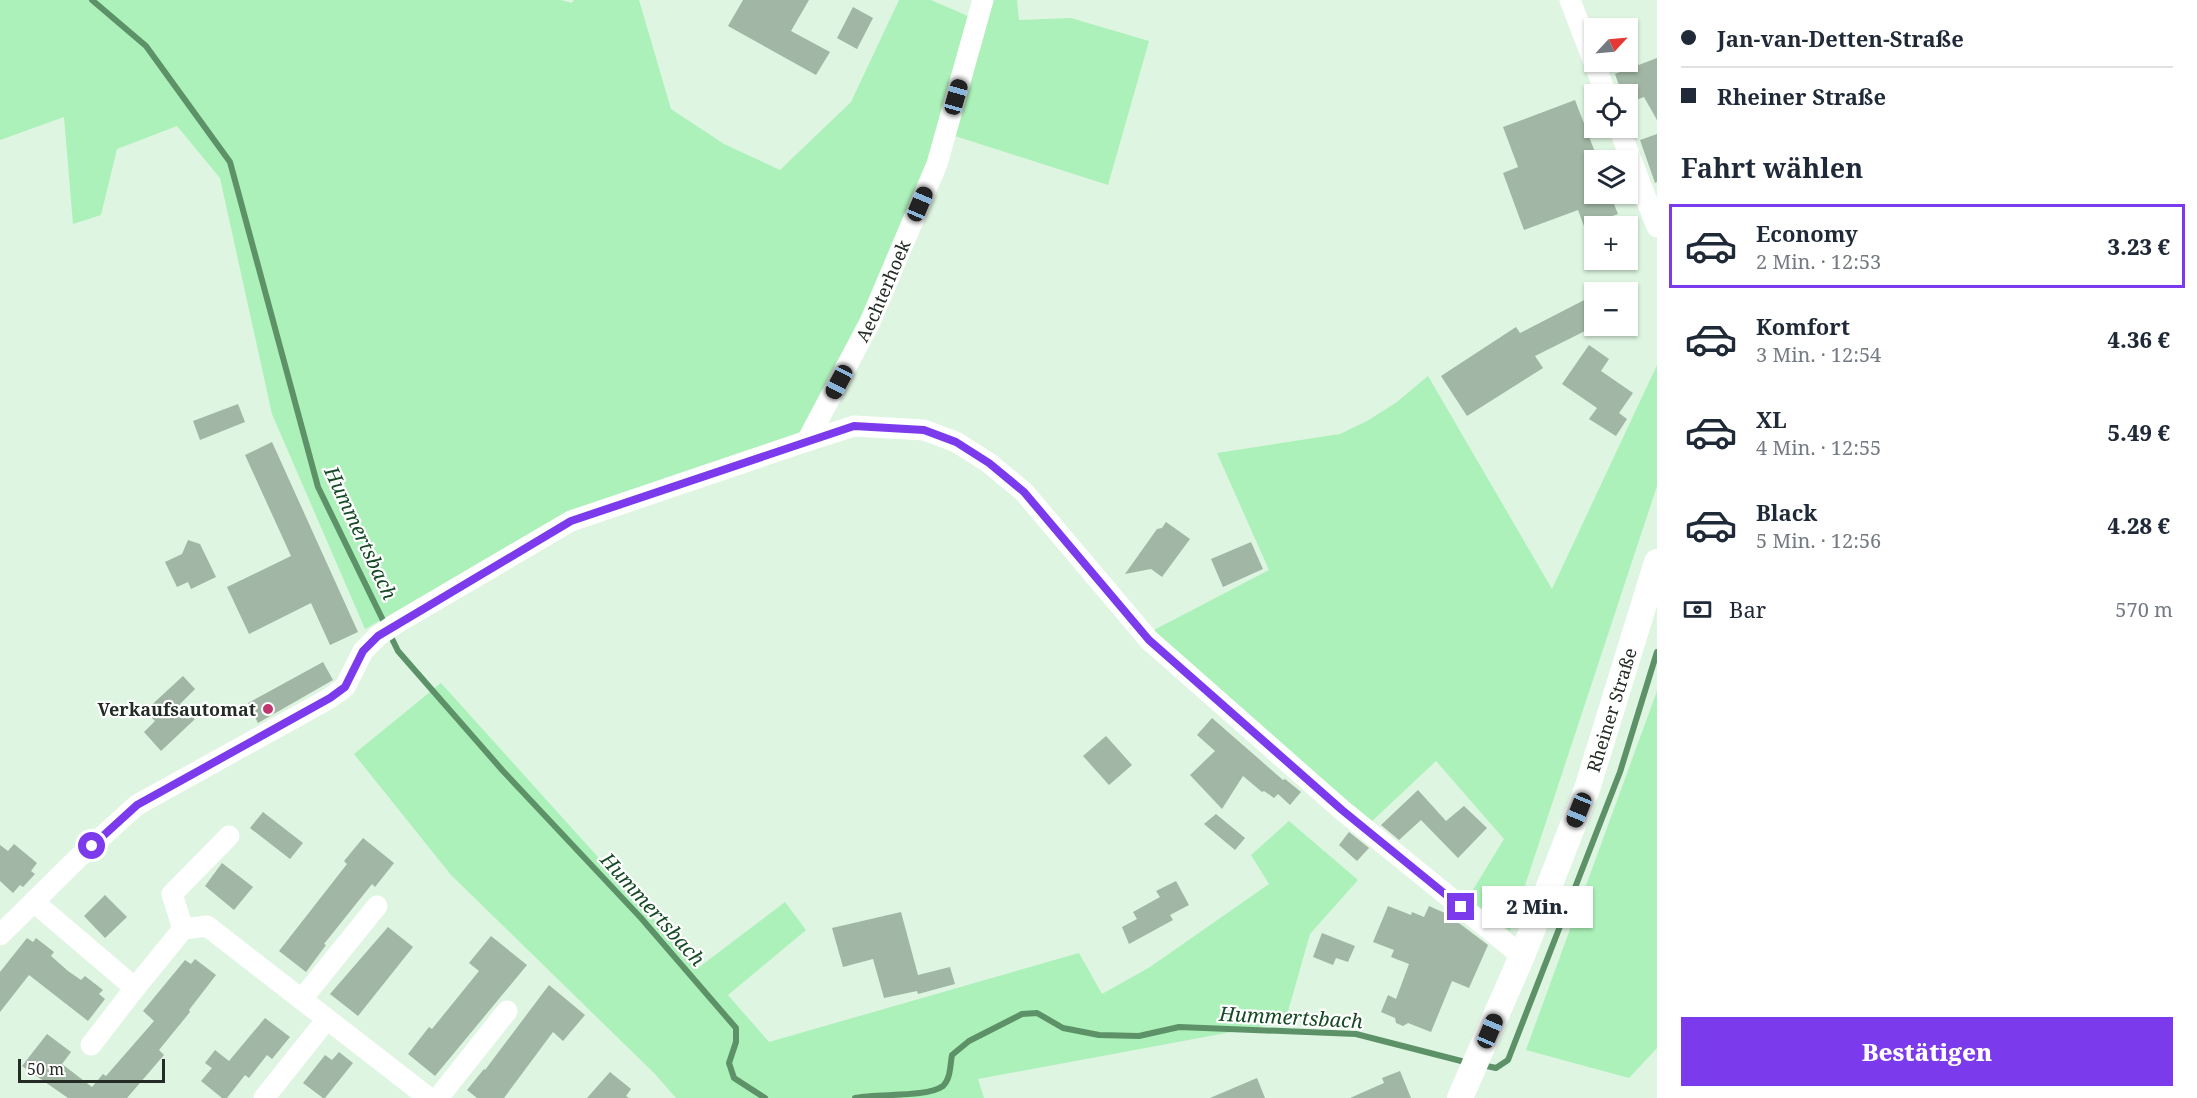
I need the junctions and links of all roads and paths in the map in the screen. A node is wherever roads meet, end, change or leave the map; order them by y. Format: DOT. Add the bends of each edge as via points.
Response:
graph roads {
  1 [pos="983,0"];
  2 [pos="1570,0"];
  3 [pos="1602,84"];
  4 [pos="1623,138"];
  5 [pos="1657,227"];
  6 [pos="807,441"];
  7 [pos="1657,562"];
  8 [pos="229,836"];
  9 [pos="34,902"];
  10 [pos="377,906"];
  11 [pos="183,929"];
  12 [pos="0,934"];
  13 [pos="1522,956"];
  14 [pos="135,988"];
  15 [pos="302,999"];
  16 [pos="507,1011"];
  17 [pos="327,1019"];
  18 [pos="91,1045"];
  19 [pos="1465,1088"];
  20 [pos="264,1098"];
  21 [pos="429,1098"];
  22 [pos="438,1098"];
  1 -- 6 [label="street, Aechterhoek" via="937,164 870,322"];
  2 -- 3 [label="street"];
  4 -- 5 [label="street"];
  6 -- 9 [label="street" via="571,521 397,623 363,651 345,687 137,805"];
  6 -- 13 [label="street" via="854,426 924,430 956,442 989,463 1024,492 1149,640 1342,810"];
  7 -- 13 [label="street, Rheiner Straße" via="1587,789"];
  8 -- 11 [label="street" via="172,894"];
  9 -- 12 [label="street"];
  9 -- 14 [label="street"];
  10 -- 15 [label="street"];
  11 -- 14 [label="street"];
  11 -- 15 [label="street" via="207,926"];
  13 -- 19 [label="street, Rheiner Straße"];
  14 -- 18 [label="street"];
  15 -- 17 [label="street"];
  16 -- 22 [label="street"];
  17 -- 20 [label="street"];
  17 -- 21 [label="street"];
}
